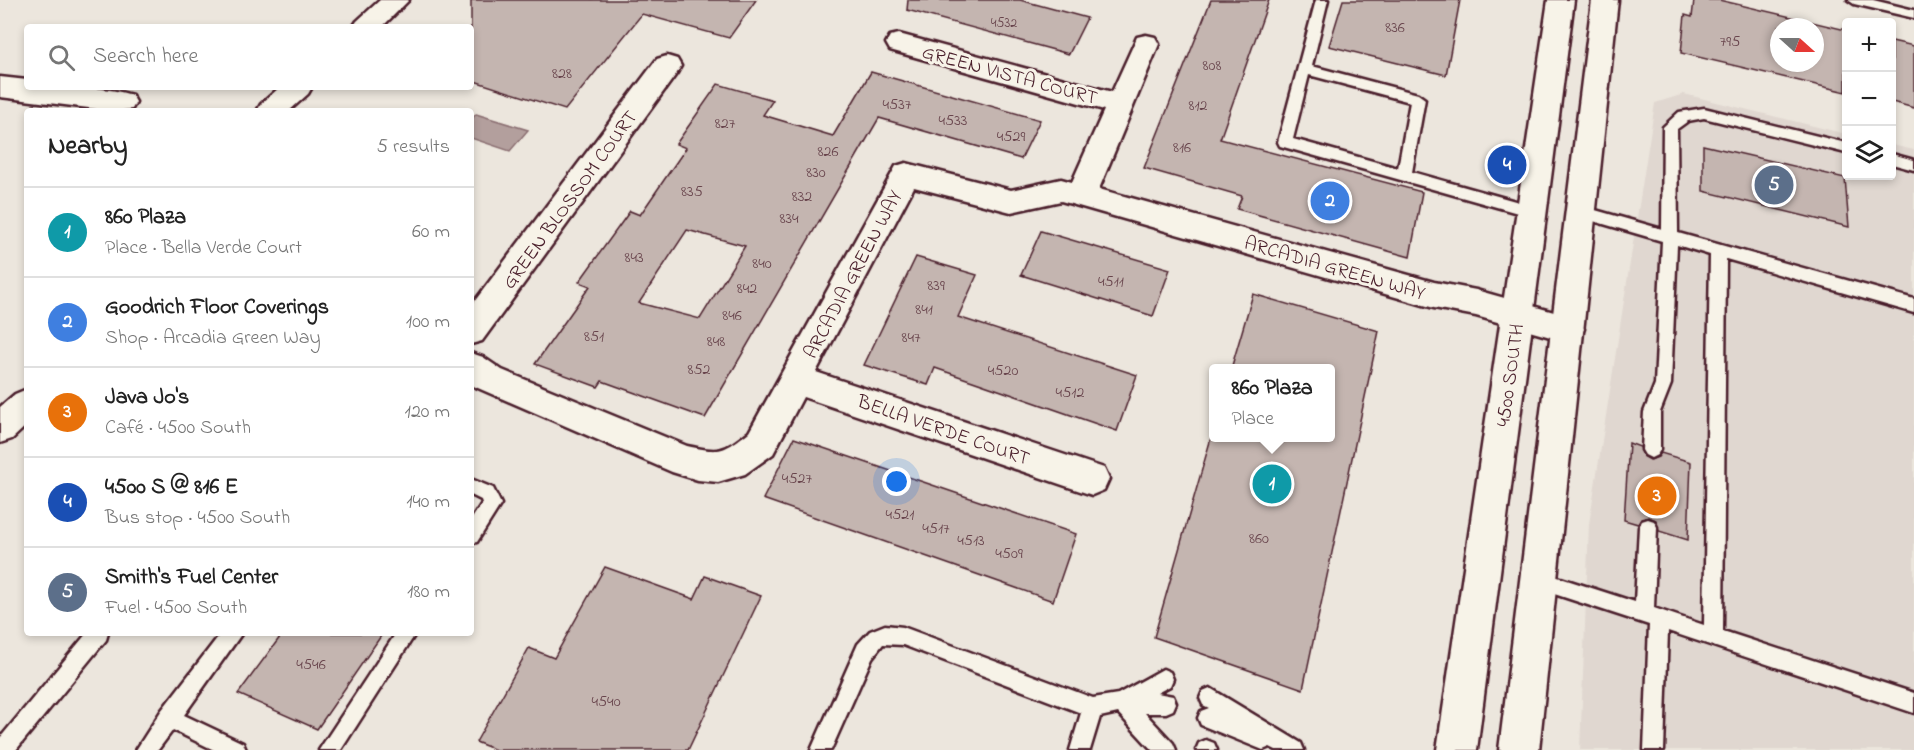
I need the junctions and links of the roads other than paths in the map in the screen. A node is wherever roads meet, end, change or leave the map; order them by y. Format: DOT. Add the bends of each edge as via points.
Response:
graph roads {
  1 [pos="396,0"];
  2 [pos="1322,0"];
  3 [pos="1561,0"];
  4 [pos="1605,0"];
  5 [pos="1854,0"];
  6 [pos="1914,14"];
  7 [pos="369,24"];
  8 [pos="899,43"];
  9 [pos="1146,44"];
  10 [pos="667,66"];
  11 [pos="1304,69"];
  12 [pos="0,87"];
  13 [pos="24,90"];
  14 [pos="24,90"];
  15 [pos="295,90"];
  16 [pos="122,102"];
  17 [pos="1120,104"];
  18 [pos="274,108"];
  19 [pos="1842,147"];
  20 [pos="1896,160"];
  21 [pos="1914,165"];
  22 [pos="1404,176"];
  23 [pos="1081,196"];
  24 [pos="1532,211"];
  25 [pos="1581,212"];
  26 [pos="1670,238"];
  27 [pos="1718,251"];
  28 [pos="1914,306"];
  29 [pos="1517,315"];
  30 [pos="474,327"];
  31 [pos="1568,329"];
  32 [pos="474,370"];
  33 [pos="796,380"];
  34 [pos="24,407"];
  35 [pos="0,428"];
  36 [pos="1651,450"];
  37 [pos="1092,478"];
  38 [pos="474,488"];
  39 [pos="1648,527"];
  40 [pos="474,531"];
  41 [pos="1539,580"];
  42 [pos="1651,617"];
  43 [pos="97,636"];
  44 [pos="231,636"];
  45 [pos="404,636"];
  46 [pos="1713,637"];
  47 [pos="1163,679"];
  48 [pos="1210,698"];
  49 [pos="1122,703"];
  50 [pos="1166,703"];
  51 [pos="1914,704"];
  52 [pos="1093,708"];
  53 [pos="168,718"];
  54 [pos="1208,718"];
  55 [pos="1167,742"];
  56 [pos="3,750"];
  57 [pos="146,750"];
  58 [pos="236,750"];
  59 [pos="329,750"];
  60 [pos="821,750"];
  61 [pos="1080,750"];
  62 [pos="1289,750"];
  63 [pos="1294,750"];
  64 [pos="1457,750"];
  65 [pos="1519,750"];
  66 [pos="1654,750"];
  1 -- 7 [label="street"];
  2 -- 11 [label="lane"];
  3 -- 24 [label="street, 4500 SOUTH"];
  4 -- 25 [label="street"];
  5 -- 6 [label="lane"];
  8 -- 17 [label="street, GREEN VISTA COURT"];
  9 -- 17 [label="street, GREEN VISTA COURT"];
  10 -- 30 [label="street, GREEN BLOSSOM COURT"];
  11 -- 22 [label="lane" via="1418,99"];
  11 -- 22 [label="lane" via="1285,142"];
  12 -- 14 [label="street"];
  13 -- 16 [label="street"];
  15 -- 18 [label="street"];
  17 -- 23 [label="street, GREEN VISTA COURT"];
  19 -- 26 [label="lane" via="1704,113 1684,116 1670,127"];
  20 -- 21 [label="lane"];
  22 -- 24 [label="lane"];
  23 -- 29 [label="street, ARCADIA GREEN WAY"];
  23 -- 33 [label="street, ARCADIA GREEN WAY" via="1061,190 1011,201 906,174"];
  24 -- 29 [label="street, 4500 SOUTH"];
  25 -- 26 [label="lane"];
  25 -- 31 [label="street"];
  26 -- 27 [label="lane"];
  26 -- 36 [label="lane" via="1663,384 1652,412"];
  27 -- 28 [label="lane"];
  27 -- 46 [label="lane"];
  29 -- 31 [label="street, ARCADIA GREEN WAY"];
  29 -- 64 [label="street, 4500 SOUTH"];
  31 -- 41 [label="street"];
  32 -- 33 [label="street, ARCADIA GREEN WAY" via="684,461 714,468 733,466 761,443"];
  33 -- 37 [label="street, BELLA VERDE COURT"];
  34 -- 35 [label="street"];
  38 -- 40 [label="lane" via="487,494 492,504"];
  39 -- 42 [label="lane"];
  41 -- 42 [label="lane"];
  41 -- 65 [label="street"];
  42 -- 46 [label="lane"];
  42 -- 66 [label="lane"];
  43 -- 56 [label="lane"];
  44 -- 53 [label="lane"];
  45 -- 59 [label="lane"];
  46 -- 51 [label="lane"];
  47 -- 49 [label="lane"];
  48 -- 63 [label="lane"];
  49 -- 50 [label="lane"];
  49 -- 52 [label="lane"];
  49 -- 55 [label="lane"];
  52 -- 60 [label="lane" via="888,633 874,638 865,651"];
  52 -- 61 [label="lane"];
  53 -- 57 [label="lane"];
  53 -- 58 [label="lane"];
  54 -- 62 [label="lane"];
}
